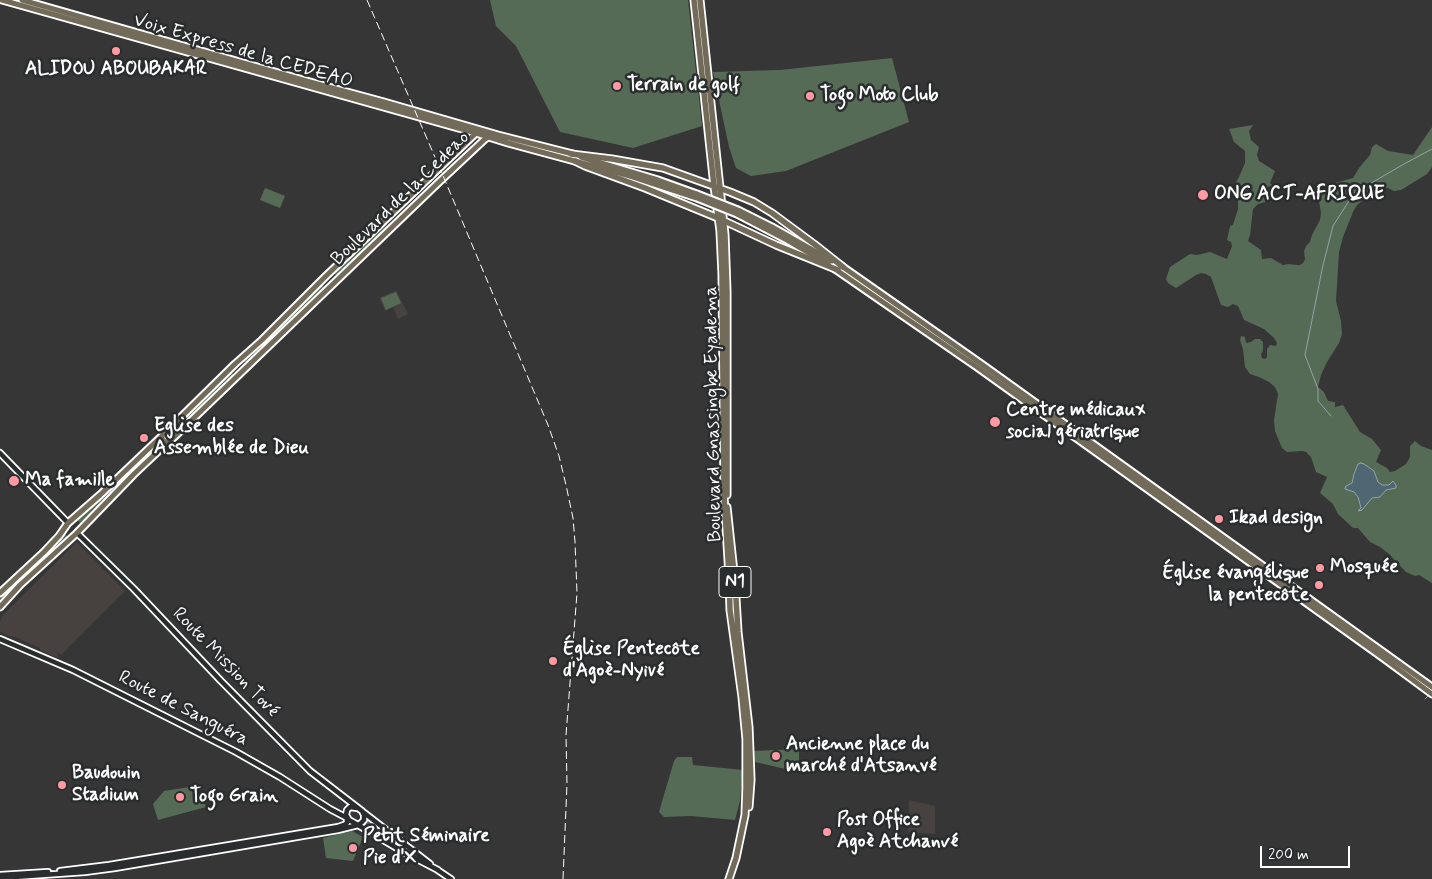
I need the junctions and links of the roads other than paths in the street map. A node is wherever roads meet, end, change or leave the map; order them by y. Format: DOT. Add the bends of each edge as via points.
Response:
graph roads {
  1 [pos="2,0"];
  2 [pos="22,0"];
  3 [pos="694,0"];
  4 [pos="700,0"];
  5 [pos="476,132"];
  6 [pos="488,134"];
  7 [pos="571,154"];
  8 [pos="714,155"];
  9 [pos="575,161"];
  10 [pos="445,162"];
  11 [pos="434,172"];
  12 [pos="449,172"];
  13 [pos="712,175"];
  14 [pos="698,180"];
  15 [pos="438,183"];
  16 [pos="714,186"];
  17 [pos="720,188"];
  18 [pos="697,196"];
  19 [pos="387,219"];
  20 [pos="721,219"];
  21 [pos="393,227"];
  22 [pos="741,228"];
  23 [pos="725,235"];
  24 [pos="841,269"];
  25 [pos="327,277"];
  26 [pos="333,284"];
  27 [pos="235,364"];
  28 [pos="243,372"];
  29 [pos="167,431"];
  30 [pos="162,436"];
  31 [pos="170,440"];
  32 [pos="0,452"];
  33 [pos="68,524"];
  34 [pos="77,532"];
  35 [pos="0,593"];
  36 [pos="0,607"];
  37 [pos="0,639"];
  38 [pos="1432,687"];
  39 [pos="1432,694"];
  40 [pos="340,794"];
  41 [pos="357,808"];
  42 [pos="330,809"];
  43 [pos="347,810"];
  44 [pos="362,811"];
  45 [pos="347,818"];
  46 [pos="358,825"];
  47 [pos="411,848"];
  48 [pos="218,849"];
  49 [pos="407,854"];
  50 [pos="84,870"];
  51 [pos="438,870"];
  52 [pos="0,876"];
  53 [pos="86,879"];
  54 [pos="451,879"];
  55 [pos="731,879"];
  1 -- 5 [label="main road, Voix Express de la CEDEAO"];
  2 -- 6 [label="main road"];
  3 -- 8 [label="highway, N1"];
  4 -- 8 [label="highway, N1"];
  5 -- 6 [label="main road, Voix Express de la CEDEAO"];
  5 -- 10 [label="main road, Boulevard de la Cedeao"];
  6 -- 7 [label="main road"];
  6 -- 9 [label="main road"];
  6 -- 12 [label="main road, Boulevard de la Cedeao"];
  7 -- 14 [label="highway" via="663,168"];
  7 -- 18 [label="main road" via="674,185"];
  8 -- 13 [label="highway, Boulevard Gnassingbe Eyadema / N1"];
  8 -- 17 [label="highway, Boulevard Gnassingbe Eyadema / N1"];
  9 -- 18 [label="main road"];
  9 -- 20 [label="highway"];
  10 -- 11 [label="main road, Boulevard de la Cedeao"];
  10 -- 12 [label="main road"];
  11 -- 15 [label="main road"];
  11 -- 19 [label="main road, Boulevard de la Cedeao"];
  12 -- 15 [label="main road, Boulevard de la Cedeao"];
  13 -- 14 [label="highway"];
  13 -- 16 [label="highway, Boulevard Gnassingbe Eyadema / N1"];
  14 -- 16 [label="highway"];
  15 -- 21 [label="main road, Boulevard de la Cedeao"];
  16 -- 17 [label="highway"];
  16 -- 20 [label="highway, Boulevard Gnassingbe Eyadema / N1"];
  17 -- 20 [label="highway, Boulevard Gnassingbe Eyadema / N1"];
  17 -- 24 [label="highway" via="772,213"];
  18 -- 24 [label="main road, bridge" via="738,212"];
  19 -- 21 [label="main road"];
  19 -- 25 [label="main road, Boulevard de la Cedeao"];
  20 -- 22 [label="highway"];
  20 -- 23 [label="highway, Boulevard Gnassingbe Eyadema / N1"];
  20 -- 55 [label="highway, Boulevard Gnassingbe Eyadema / N1" via="725,518 730,610 743,704 746,766 744,815"];
  21 -- 26 [label="main road, Boulevard de la Cedeao"];
  22 -- 23 [label="highway" via="733,228"];
  22 -- 24 [label="highway"];
  23 -- 55 [label="highway, Boulevard Gnassingbe Eyadema / N1" via="727,506 749,727 751,780 744,842"];
  24 -- 38 [label="main road" via="980,363"];
  24 -- 39 [label="main road"];
  25 -- 26 [label="main road, Boulevard de la Cedeao" via="334,277"];
  25 -- 26 [label="main road, Boulevard de la Cedeao" via="326,284"];
  25 -- 27 [label="main road, Boulevard de la Cedeao"];
  26 -- 28 [label="main road, Boulevard de la Cedeao"];
  27 -- 28 [label="main road" via="243,364"];
  27 -- 28 [label="main road" via="235,372"];
  27 -- 29 [label="main road, Boulevard de la Cedeao"];
  28 -- 31 [label="main road, Boulevard de la Cedeao"];
  29 -- 30 [label="main road, Boulevard de la Cedeao"];
  29 -- 31 [label="main road" via="172,435"];
  30 -- 31 [label="main road" via="164,441"];
  30 -- 33 [label="main road, Boulevard de la Cedeao"];
  31 -- 34 [label="main road, Boulevard de la Cedeao"];
  32 -- 33 [label="street"];
  33 -- 34 [label="main road" via="77,523"];
  33 -- 34 [label="main road" via="69,534"];
  33 -- 35 [label="main road" via="44,552"];
  34 -- 36 [label="main road"];
  34 -- 40 [label="street, Route Mission Tové" via="310,771"];
  37 -- 42 [label="street, Route de Sanguéra" via="73,670 236,752"];
  40 -- 41 [label="street, Route Mission Tové"];
  40 -- 43 [label="street"];
  41 -- 43 [label="street"];
  41 -- 44 [label="street"];
  42 -- 43 [label="street" via="343,814"];
  42 -- 45 [label="street, Route de Sanguéra"];
  43 -- 45 [label="street"];
  44 -- 46 [label="street" via="364,820"];
  44 -- 47 [label="street"];
  45 -- 46 [label="street"];
  45 -- 48 [label="street" via="344,825"];
  46 -- 48 [label="street"];
  46 -- 49 [label="street"];
  47 -- 49 [label="street"];
  47 -- 51 [label="street"];
  48 -- 50 [label="street"];
  49 -- 51 [label="street"];
  50 -- 52 [label="street"];
  50 -- 53 [label="street"];
  51 -- 54 [label="street"];
}
